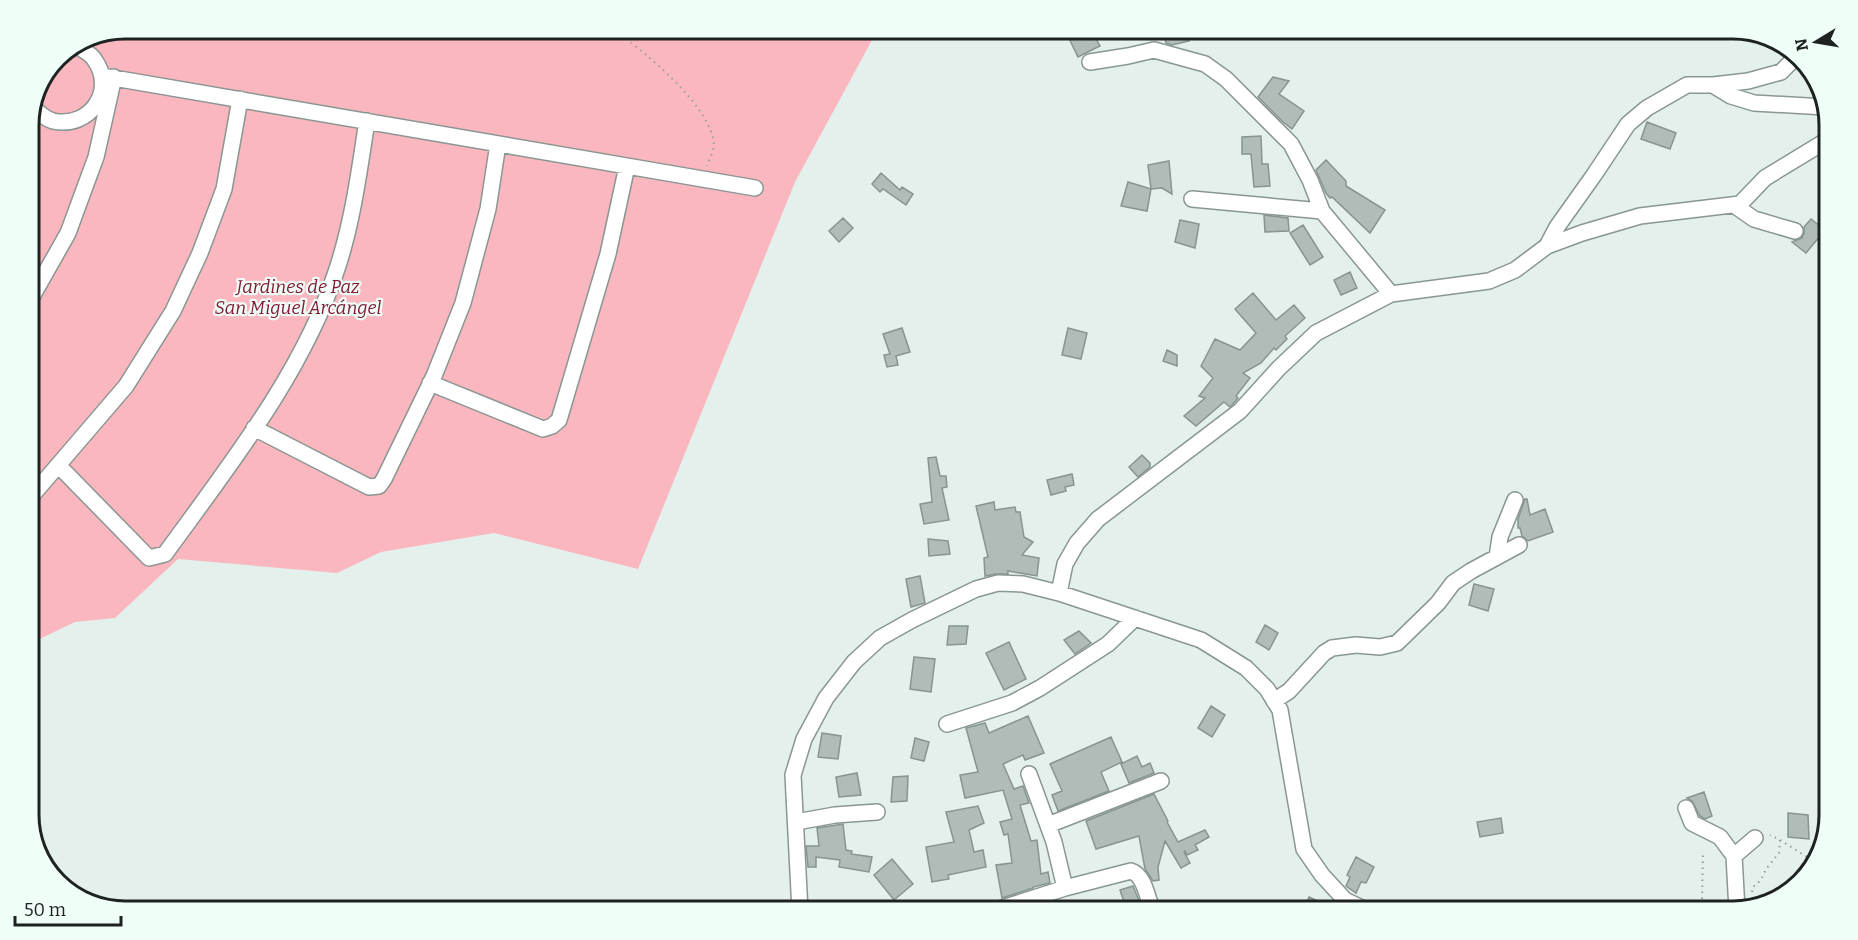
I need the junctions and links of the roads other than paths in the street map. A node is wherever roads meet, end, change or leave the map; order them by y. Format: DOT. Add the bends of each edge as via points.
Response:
graph roads {
  1 [pos="84,50"];
  2 [pos="1090,62"];
  3 [pos="1786,67"];
  4 [pos="108,77"];
  5 [pos="1713,85"];
  6 [pos="240,99"];
  7 [pos="1817,107"];
  8 [pos="40,112"];
  9 [pos="367,121"];
  10 [pos="498,144"];
  11 [pos="1819,145"];
  12 [pos="627,166"];
  13 [pos="755,188"];
  14 [pos="1192,199"];
  15 [pos="1734,205"];
  16 [pos="1322,211"];
  17 [pos="1795,231"];
  18 [pos="1546,246"];
  19 [pos="39,284"];
  20 [pos="1391,294"];
  21 [pos="430,383"];
  22 [pos="254,428"];
  23 [pos="58,465"];
  24 [pos="39,487"];
  25 [pos="1515,500"];
  26 [pos="1519,545"];
  27 [pos="1497,557"];
  28 [pos="1059,593"];
  29 [pos="1135,618"];
  30 [pos="1274,701"];
  31 [pos="947,724"];
  32 [pos="1029,774"];
  33 [pos="1161,781"];
  34 [pos="1686,808"];
  35 [pos="877,812"];
  36 [pos="796,822"];
  37 [pos="1048,825"];
  38 [pos="1755,838"];
  39 [pos="1734,856"];
  40 [pos="1065,888"];
  41 [pos="1042,896"];
  42 [pos="800,901"];
  43 [pos="1027,901"];
  44 [pos="1044,901"];
  45 [pos="1149,901"];
  46 [pos="1341,901"];
  47 [pos="1736,901"];
  1 -- 4 [label="street"];
  2 -- 16 [label="street" via="1154,50 1205,64 1226,79 1291,144"];
  3 -- 5 [label="street" via="1748,81"];
  4 -- 6 [label="street"];
  4 -- 8 [label="street" via="90,113 71,122 51,120"];
  4 -- 19 [label="street" via="96,157 68,233"];
  5 -- 7 [label="street" via="1754,103"];
  5 -- 18 [label="street" via="1687,85 1628,124"];
  6 -- 9 [label="street"];
  6 -- 23 [label="street" via="224,189 173,310 126,386"];
  9 -- 10 [label="street"];
  9 -- 22 [label="street" via="353,212 337,271 314,326"];
  10 -- 12 [label="street"];
  10 -- 21 [label="street" via="488,209 463,303"];
  11 -- 15 [label="street" via="1765,178 1740,204"];
  12 -- 13 [label="street"];
  12 -- 21 [label="street" via="608,254 559,420 543,429"];
  14 -- 16 [label="street"];
  15 -- 17 [label="street" via="1754,219"];
  15 -- 18 [label="street" via="1640,216"];
  16 -- 20 [label="street"];
  18 -- 20 [label="street" via="1515,270 1489,281"];
  20 -- 28 [label="street" via="1316,333 1240,411 1098,519 1065,564"];
  21 -- 22 [label="street" via="379,486 369,487"];
  22 -- 23 [label="street" via="165,554 157,557 149,558"];
  23 -- 24 [label="street"];
  25 -- 27 [label="street" via="1500,537"];
  26 -- 27 [label="street"];
  27 -- 30 [label="street" via="1453,583 1397,643 1332,648"];
  28 -- 29 [label="street"];
  28 -- 36 [label="street" via="1023,584 998,583 976,589 880,638 854,662 826,698 804,739 793,775"];
  29 -- 30 [label="street" via="1201,640 1246,668"];
  29 -- 31 [label="street" via="1108,644 1040,688 1012,703"];
  30 -- 46 [label="street" via="1280,710 1304,849"];
  32 -- 37 [label="street"];
  33 -- 37 [label="street"];
  34 -- 39 [label="street" via="1692,823 1720,837"];
  35 -- 36 [label="street"];
  36 -- 42 [label="street"];
  37 -- 40 [label="street"];
  38 -- 39 [label="street"];
  39 -- 47 [label="street"];
  40 -- 41 [label="street"];
  40 -- 45 [label="street" via="1131,871 1137,873"];
  41 -- 43 [label="street"];
  41 -- 44 [label="street"];
}
